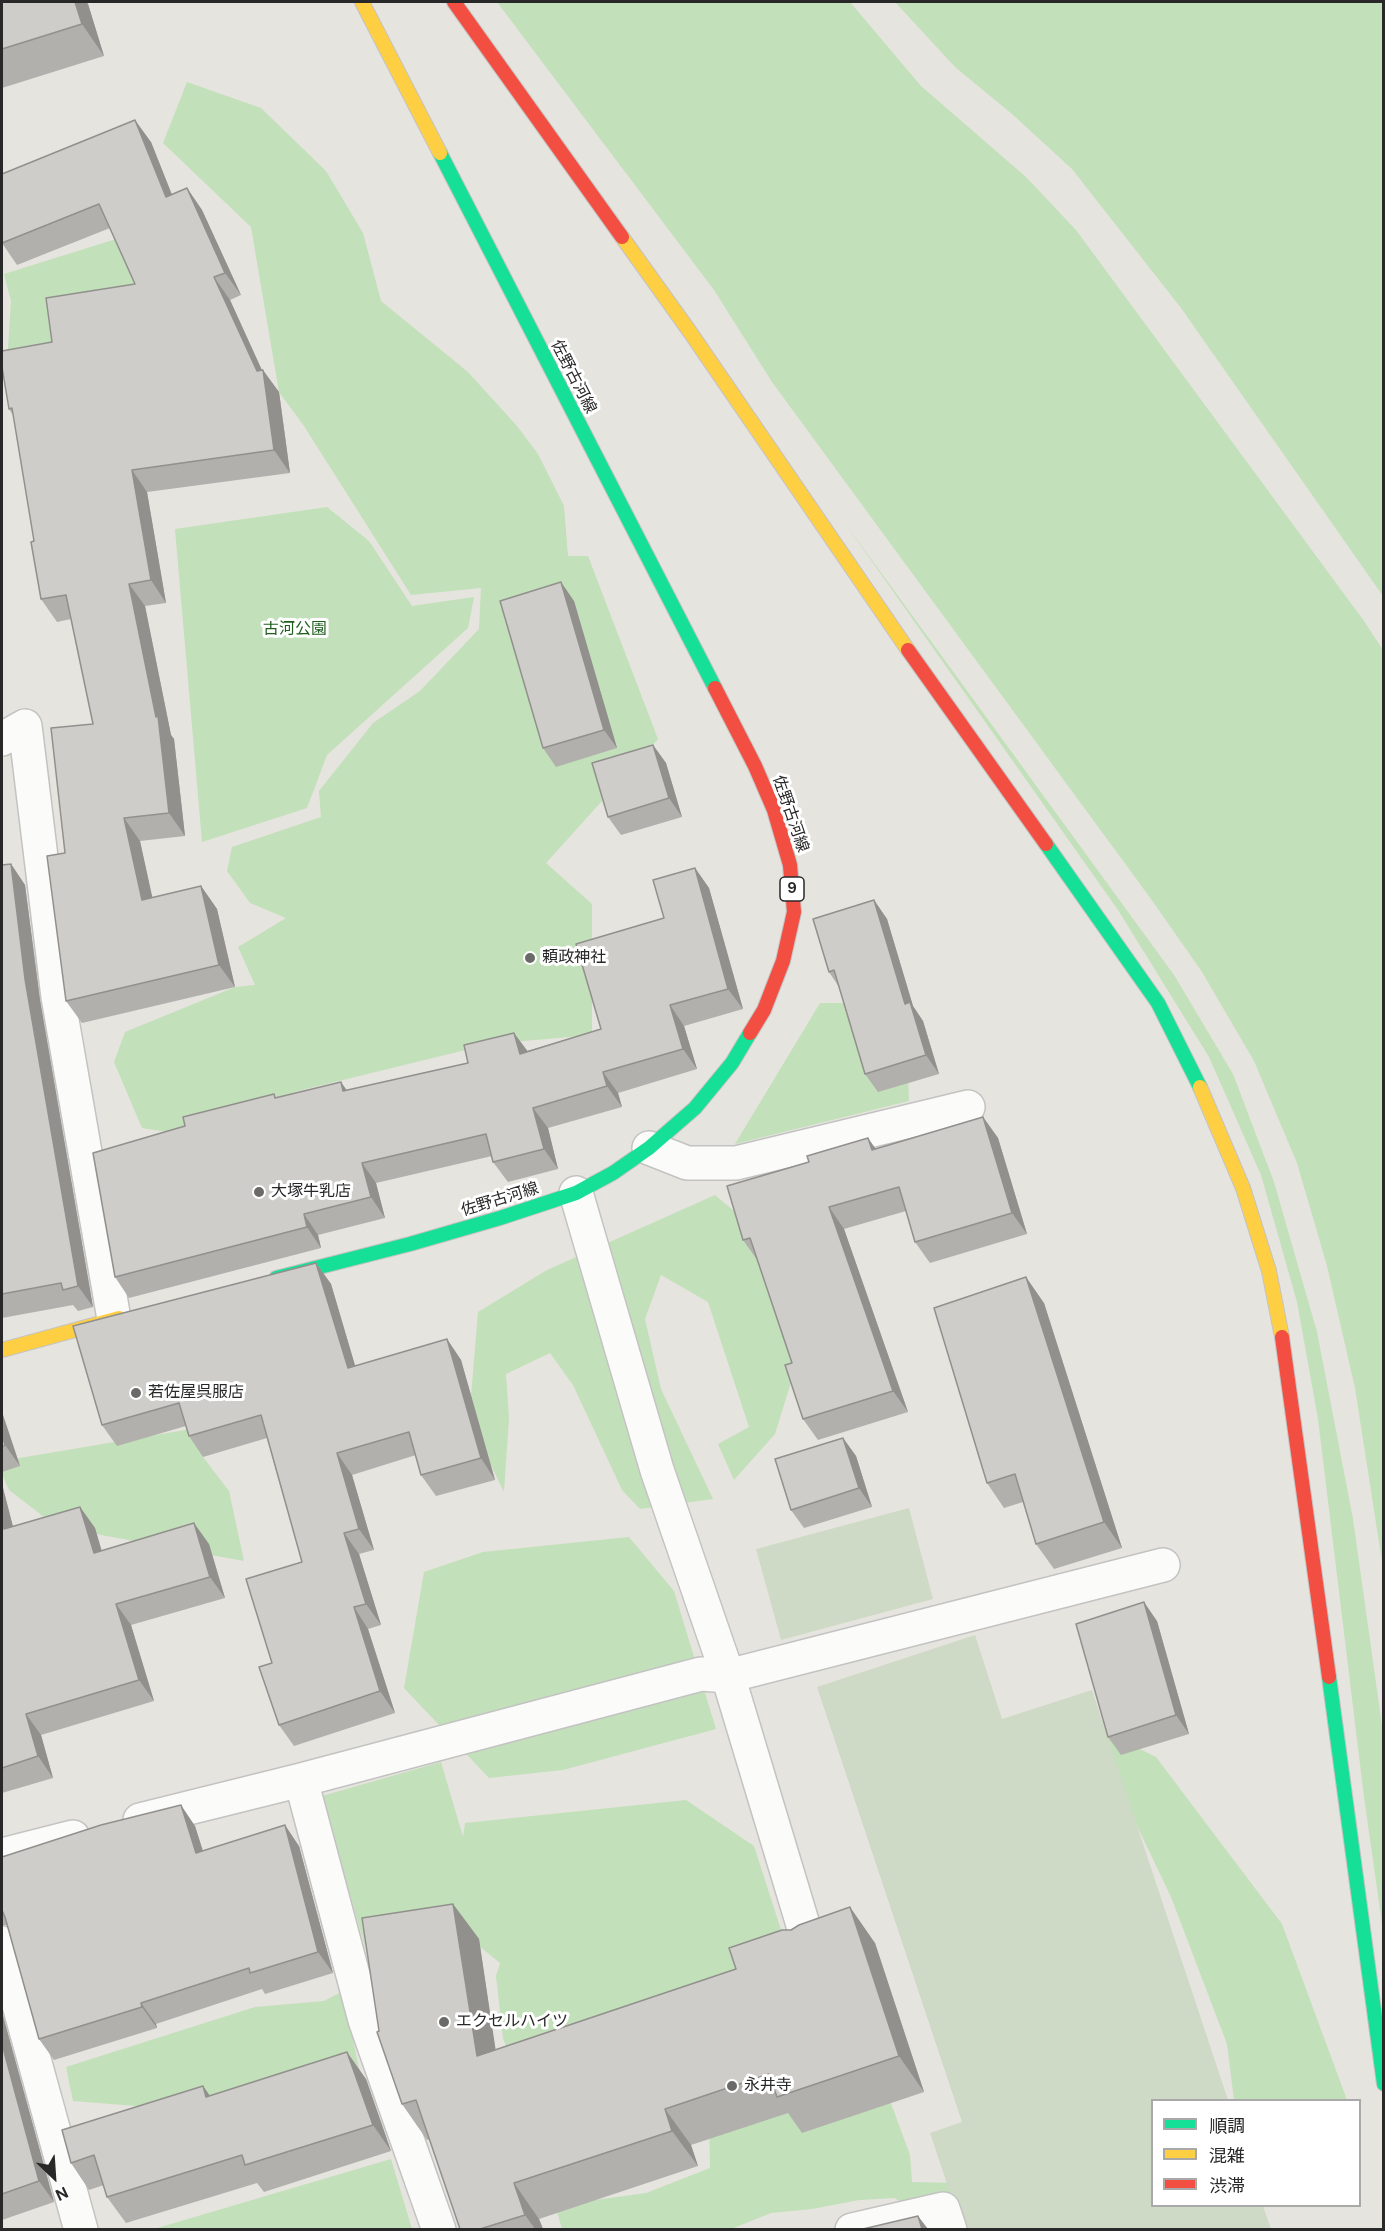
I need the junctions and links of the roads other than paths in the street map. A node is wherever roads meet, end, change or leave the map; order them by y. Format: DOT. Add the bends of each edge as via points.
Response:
graph roads {
  1 [pos="362,2"];
  2 [pos="454,2"];
  3 [pos="2,739"];
  4 [pos="968,1107"];
  5 [pos="649,1148"];
  6 [pos="576,1193"];
  7 [pos="262,1281"];
  8 [pos="126,1316"];
  9 [pos="2,1350"];
  10 [pos="1163,1565"];
  11 [pos="728,1676"];
  12 [pos="301,1780"];
  13 [pos="2,1855"];
  14 [pos="2,1943"];
  15 [pos="810,1948"];
  16 [pos="1383,2084"];
  17 [pos="81,2229"];
  18 [pos="439,2229"];
  19 [pos="852,2229"];
  20 [pos="950,2229"];
  1 -- 5 [label="street, 佐野古河線 / 9" via="755,766 774,810 790,865 794,912 783,961 764,1010 732,1063 695,1108"];
  2 -- 16 [label="street" via="690,332 1158,1003 1222,1135 1269,1271 1286,1355"];
  3 -- 8 [label="street" via="26,726 58,997"];
  4 -- 5 [label="street" via="736,1163 687,1163"];
  5 -- 6 [label="street, 佐野古河線 / 9"];
  6 -- 7 [label="street, 佐野古河線 / 9" via="421,1241"];
  6 -- 11 [label="street" via="657,1470"];
  8 -- 9 [label="street"];
  10 -- 11 [label="street"];
  11 -- 12 [label="street" via="701,1674"];
  11 -- 15 [label="street"];
  12 -- 13 [label="street"];
  12 -- 18 [label="street" via="365,2020"];
  14 -- 17 [label="street"];
  19 -- 20 [label="street" via="943,2209"];
}
